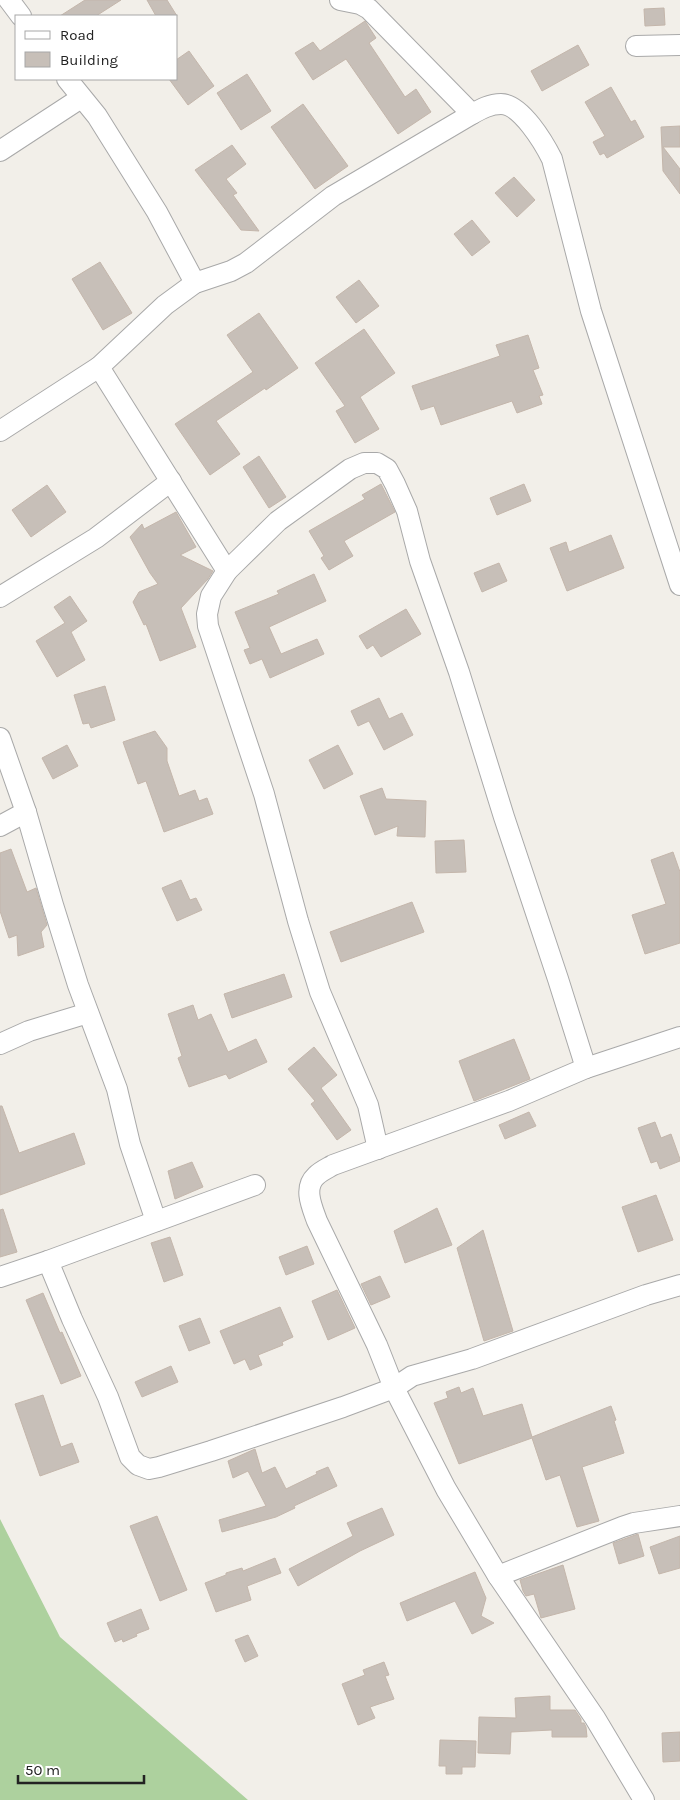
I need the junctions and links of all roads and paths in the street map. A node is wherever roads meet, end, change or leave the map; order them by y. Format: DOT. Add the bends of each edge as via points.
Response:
graph roads {
  1 [pos="9,0"];
  2 [pos="340,0"];
  3 [pos="20,15"];
  4 [pos="680,45"];
  5 [pos="636,46"];
  6 [pos="68,80"];
  7 [pos="82,98"];
  8 [pos="472,114"];
  9 [pos="0,151"];
  10 [pos="194,283"];
  11 [pos="99,367"];
  12 [pos="0,430"];
  13 [pos="171,481"];
  14 [pos="227,571"];
  15 [pos="680,585"];
  16 [pos="0,597"];
  17 [pos="0,738"];
  18 [pos="26,812"];
  19 [pos="0,826"];
  20 [pos="88,1013"];
  21 [pos="680,1037"];
  22 [pos="0,1044"];
  23 [pos="586,1068"];
  24 [pos="378,1149"];
  25 [pos="255,1186"];
  26 [pos="156,1221"];
  27 [pos="48,1261"];
  28 [pos="0,1276"];
  29 [pos="680,1285"];
  30 [pos="394,1388"];
  31 [pos="680,1516"];
  32 [pos="498,1576"];
  33 [pos="644,1800"];
  1 -- 3 [label="street"];
  2 -- 8 [label="street" via="369,9"];
  4 -- 5 [label="street"];
  6 -- 7 [label="street"];
  7 -- 9 [label="street"];
  7 -- 10 [label="street" via="97,116 157,212"];
  8 -- 10 [label="street" via="333,196 246,263"];
  8 -- 15 [label="street" via="503,103 514,108 543,142 552,159 591,311"];
  10 -- 11 [label="street"];
  11 -- 12 [label="street"];
  11 -- 13 [label="street"];
  13 -- 14 [label="street"];
  13 -- 16 [label="street" via="96,538"];
  14 -- 23 [label="street" via="278,521 350,470 364,463 377,463 387,469 407,511 420,561 459,672"];
  14 -- 24 [label="street" via="211,596 208,626 264,794 320,992 368,1105"];
  17 -- 18 [label="street"];
  18 -- 19 [label="street"];
  18 -- 20 [label="street"];
  20 -- 22 [label="street" via="29,1031"];
  20 -- 26 [label="street" via="117,1090 130,1144"];
  21 -- 23 [label="street"];
  23 -- 24 [label="street"];
  24 -- 30 [label="street" via="333,1165 315,1176 309,1189 317,1220"];
  25 -- 26 [label="street"];
  26 -- 27 [label="street"];
  27 -- 28 [label="street"];
  27 -- 30 [label="street" via="108,1397 130,1457 148,1469"];
  29 -- 30 [label="street" via="472,1359 412,1376"];
  30 -- 32 [label="street" via="446,1489"];
  31 -- 32 [label="street" via="622,1527"];
  32 -- 33 [label="street" via="595,1718"];
}
